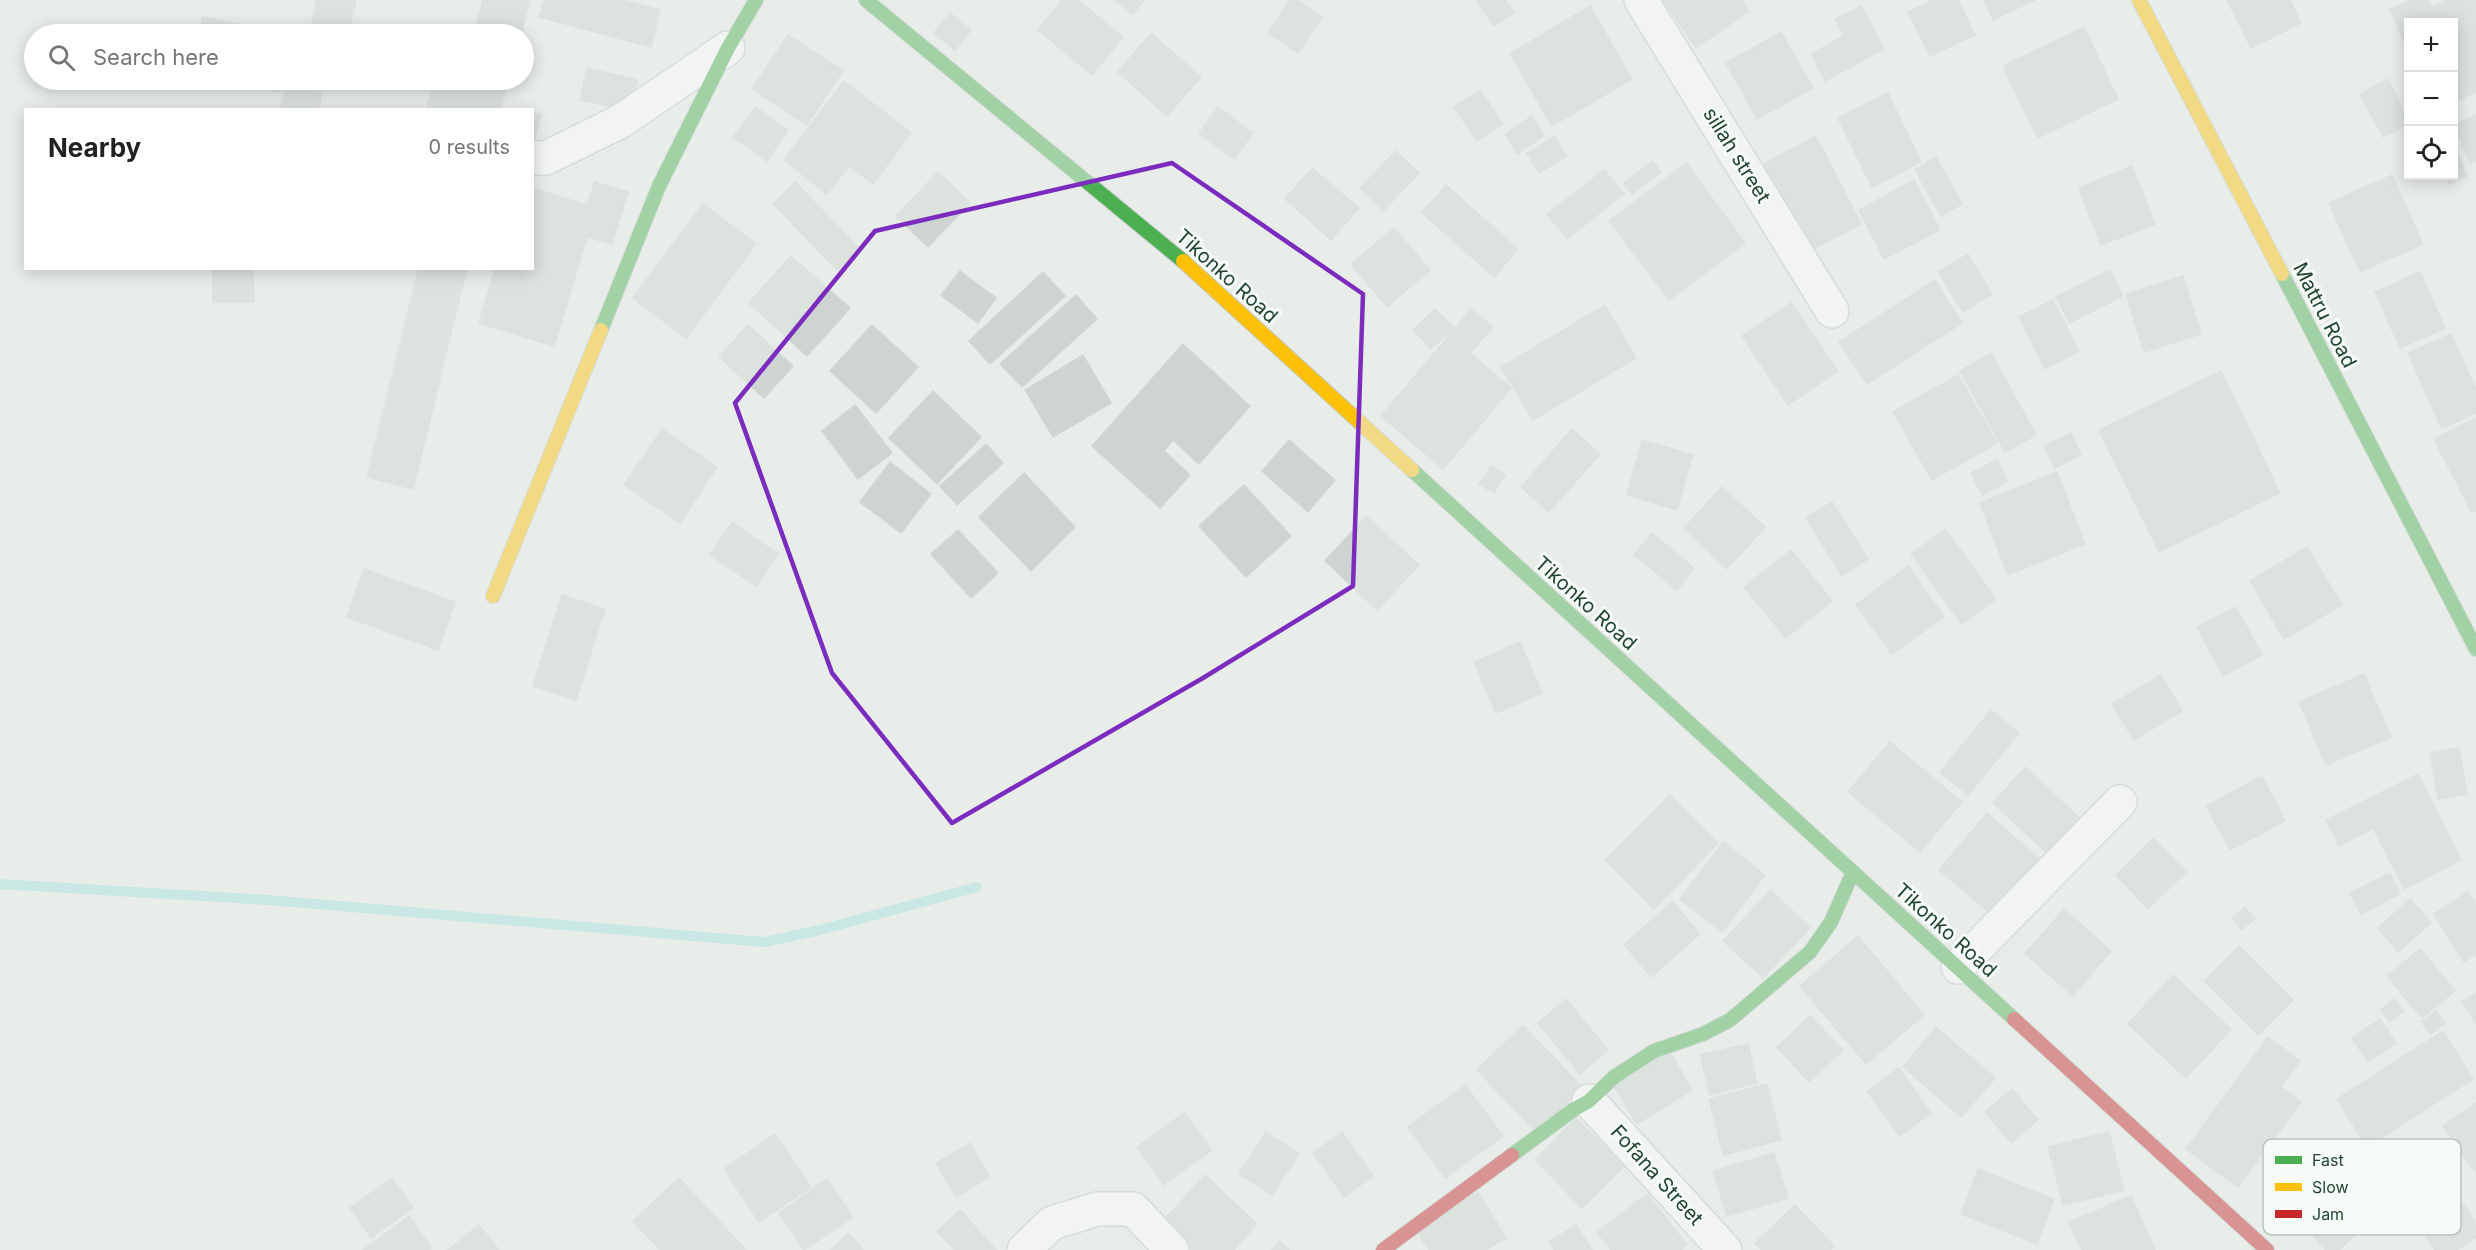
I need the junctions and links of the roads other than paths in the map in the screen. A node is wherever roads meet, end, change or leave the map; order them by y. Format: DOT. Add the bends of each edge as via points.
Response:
graph roads {
  1 [pos="756,0"];
  2 [pos="866,0"];
  3 [pos="1641,0"];
  4 [pos="2139,0"];
  5 [pos="728,48"];
  6 [pos="534,158"];
  7 [pos="1832,311"];
  8 [pos="493,596"];
  9 [pos="2476,649"];
  10 [pos="2120,802"];
  11 [pos="1853,872"];
  12 [pos="1958,967"];
  13 [pos="1589,1101"];
  14 [pos="1024,1250"];
  15 [pos="1172,1250"];
  16 [pos="1383,1250"];
  17 [pos="1725,1250"];
  18 [pos="2267,1250"];
  1 -- 5 [label="street"];
  2 -- 11 [label="street, Tikonko Road" via="1174,253"];
  3 -- 7 [label="street, sillah street"];
  4 -- 9 [label="street, Mattru Road"];
  5 -- 6 [label="street" via="621,121 546,158"];
  5 -- 8 [label="street" via="659,186"];
  10 -- 12 [label="street"];
  11 -- 12 [label="street, Tikonko Road"];
  11 -- 13 [label="street" via="1831,922 1810,952 1730,1020 1654,1051 1614,1077"];
  12 -- 18 [label="street, Tikonko Road"];
  13 -- 16 [label="street"];
  13 -- 17 [label="street, Fofana Street"];
  14 -- 15 [label="street" via="1052,1223 1097,1209 1133,1209"];
}
